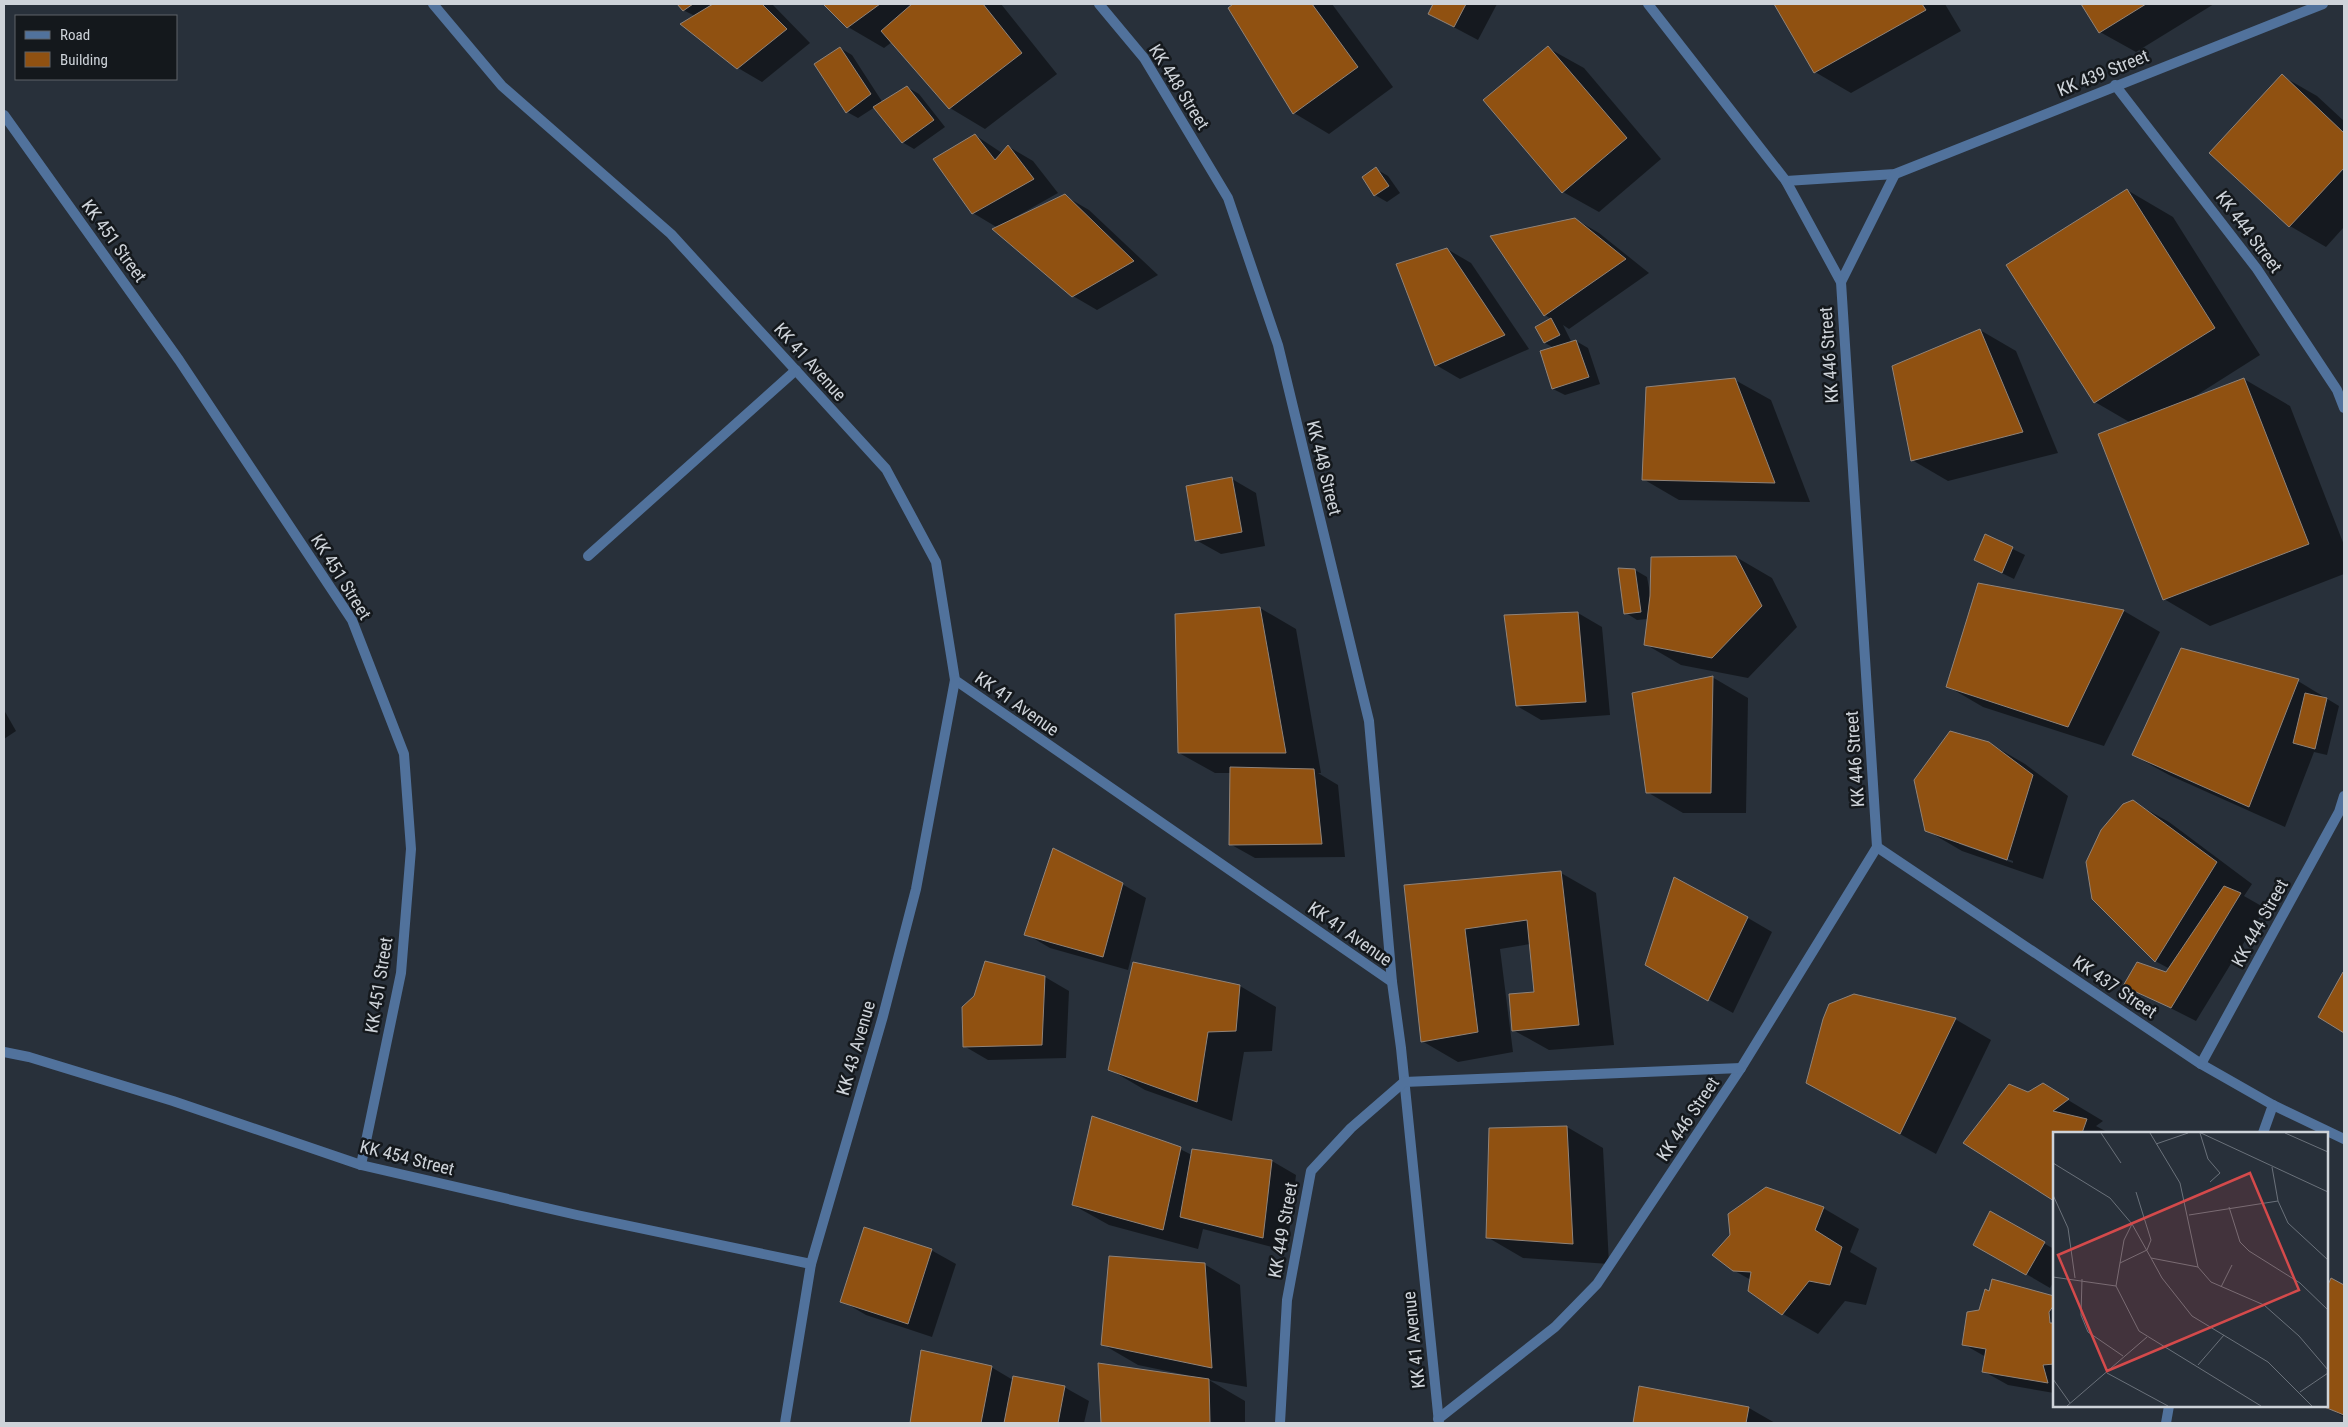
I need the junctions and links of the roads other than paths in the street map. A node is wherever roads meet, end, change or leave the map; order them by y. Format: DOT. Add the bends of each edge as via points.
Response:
graph roads {
  1 [pos="433,4"];
  2 [pos="1099,4"];
  3 [pos="1648,4"];
  4 [pos="2323,4"];
  5 [pos="2116,85"];
  6 [pos="4,115"];
  7 [pos="1895,174"];
  8 [pos="1786,181"];
  9 [pos="1841,282"];
  10 [pos="796,370"];
  11 [pos="2344,408"];
  12 [pos="588,556"];
  13 [pos="955,680"];
  14 [pos="2344,796"];
  15 [pos="1876,847"];
  16 [pos="1392,982"];
  17 [pos="4,1052"];
  18 [pos="2201,1064"];
  19 [pos="1741,1068"];
  20 [pos="1404,1082"];
  21 [pos="2273,1105"];
  22 [pos="2263,1132"];
  23 [pos="2344,1139"];
  24 [pos="361,1165"];
  25 [pos="811,1264"];
  26 [pos="2169,1407"];
  27 [pos="1439,1421"];
  28 [pos="785,1423"];
  29 [pos="1280,1423"];
  30 [pos="2166,1423"];
  1 -- 10 [label="street, KK 41 Avenue" via="502,86 671,234"];
  2 -- 16 [label="street, KK 448 Street" via="1144,58 1228,198 1278,345 1369,721"];
  3 -- 8 [label="street, KK 446 Street"];
  4 -- 5 [label="street, KK 439 Street"];
  5 -- 7 [label="street, KK 439 Street"];
  5 -- 11 [label="street, KK 444 Street" via="2258,268 2338,390"];
  6 -- 24 [label="street, KK 451 Street" via="180,360 352,620 404,754 411,849 401,973"];
  7 -- 8 [label="street, KK 439 Street"];
  7 -- 9 [label="street"];
  8 -- 9 [label="street, KK 446 Street"];
  9 -- 15 [label="street, KK 446 Street"];
  10 -- 12 [label="street"];
  10 -- 13 [label="street, KK 41 Avenue" via="886,469 936,562"];
  13 -- 16 [label="street, KK 41 Avenue"];
  13 -- 25 [label="street, KK 43 Avenue" via="916,889"];
  14 -- 18 [label="street, KK 444 Street" via="2339,812"];
  15 -- 18 [label="street, KK 437 Street"];
  15 -- 19 [label="street, KK 446 Street"];
  16 -- 20 [label="street, KK 41 Avenue"];
  17 -- 24 [label="street, KK 454 Street" via="174,1100"];
  18 -- 21 [label="street, KK 437 Street"];
  19 -- 20 [label="street"];
  19 -- 27 [label="street, KK 446 Street" via="1597,1284 1555,1327"];
  20 -- 27 [label="street, KK 41 Avenue"];
  20 -- 29 [label="street, KK 449 Street" via="1352,1128 1311,1171 1287,1300"];
  21 -- 22 [label="street"];
  21 -- 23 [label="street, KK 437 Street"];
  24 -- 25 [label="street, KK 454 Street"];
  25 -- 28 [label="street, KK 43 Avenue"];
  26 -- 30 [label="street"];
}
